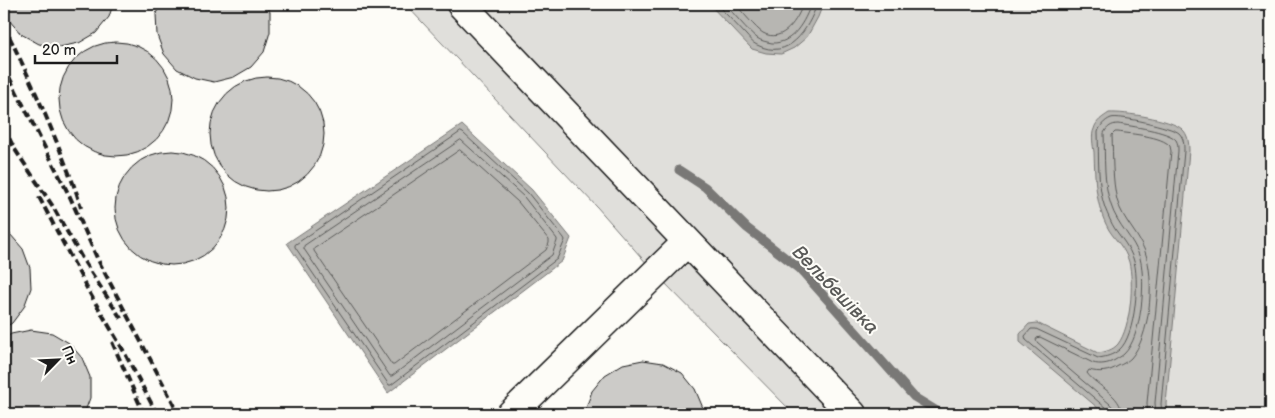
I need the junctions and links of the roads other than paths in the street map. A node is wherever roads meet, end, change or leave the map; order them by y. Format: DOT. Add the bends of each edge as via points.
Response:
graph roads {
  1 [pos="461,4"];
  2 [pos="687,242"];
  3 [pos="511,414"];
  4 [pos="852,414"];
  1 -- 2 [label="street"];
  2 -- 3 [label="street"];
  2 -- 4 [label="street"];
}
